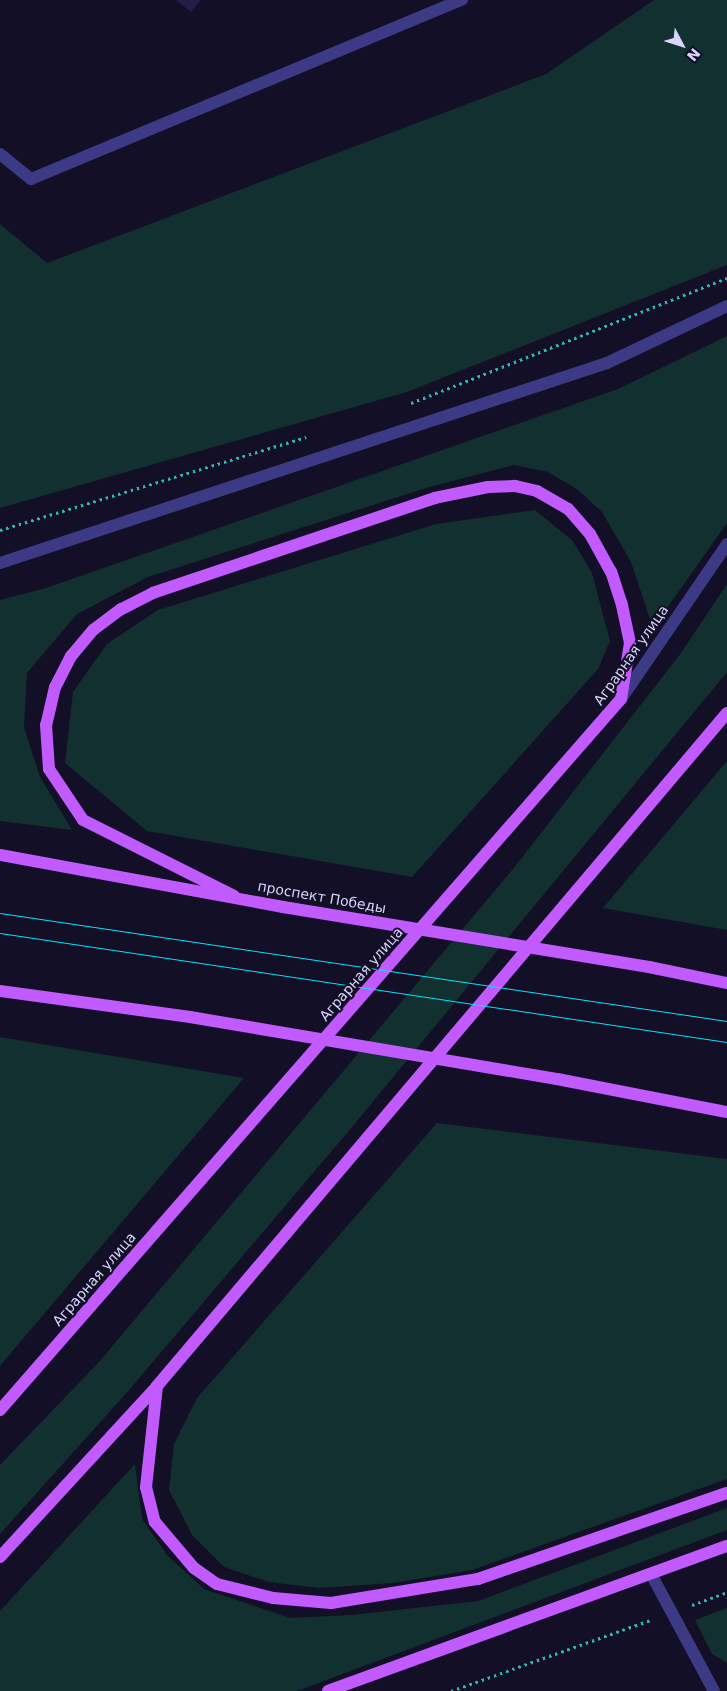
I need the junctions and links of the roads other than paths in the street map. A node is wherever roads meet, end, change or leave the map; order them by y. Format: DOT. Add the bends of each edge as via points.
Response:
graph roads {
  1 [pos="462,0"];
  2 [pos="0,154"];
  3 [pos="727,306"];
  4 [pos="727,544"];
  5 [pos="0,563"];
  6 [pos="621,699"];
  7 [pos="725,712"];
  8 [pos="0,855"];
  9 [pos="234,896"];
  10 [pos="727,984"];
  11 [pos="0,991"];
  12 [pos="727,1112"];
  13 [pos="157,1386"];
  14 [pos="0,1410"];
  15 [pos="727,1493"];
  16 [pos="727,1546"];
  17 [pos="0,1557"];
  18 [pos="651,1574"];
  19 [pos="328,1691"];
  20 [pos="714,1691"];
  1 -- 2 [label="street" via="31,179"];
  3 -- 5 [label="street" via="607,363"];
  4 -- 6 [label="street, Аграрная улица"];
  6 -- 9 [label="main road" via="630,643 611,572 590,534 568,509 537,491 515,486 488,487 435,498 153,593 121,609 93,630 71,656 55,687 46,725 49,769 83,820"];
  6 -- 14 [label="main road, Аграрная улица"];
  7 -- 13 [label="main road"];
  8 -- 9 [label="main road, проспект Победы"];
  9 -- 10 [label="main road, проспект Победы, bridge" via="283,907 649,967"];
  11 -- 12 [label="main road, bridge" via="190,1017 557,1079"];
  13 -- 15 [label="main road" via="146,1487 155,1522 194,1568 218,1584 273,1598 331,1603 478,1579"];
  13 -- 17 [label="main road"];
  16 -- 18 [label="main road"];
  18 -- 19 [label="main road"];
  18 -- 20 [label="street"];
}
